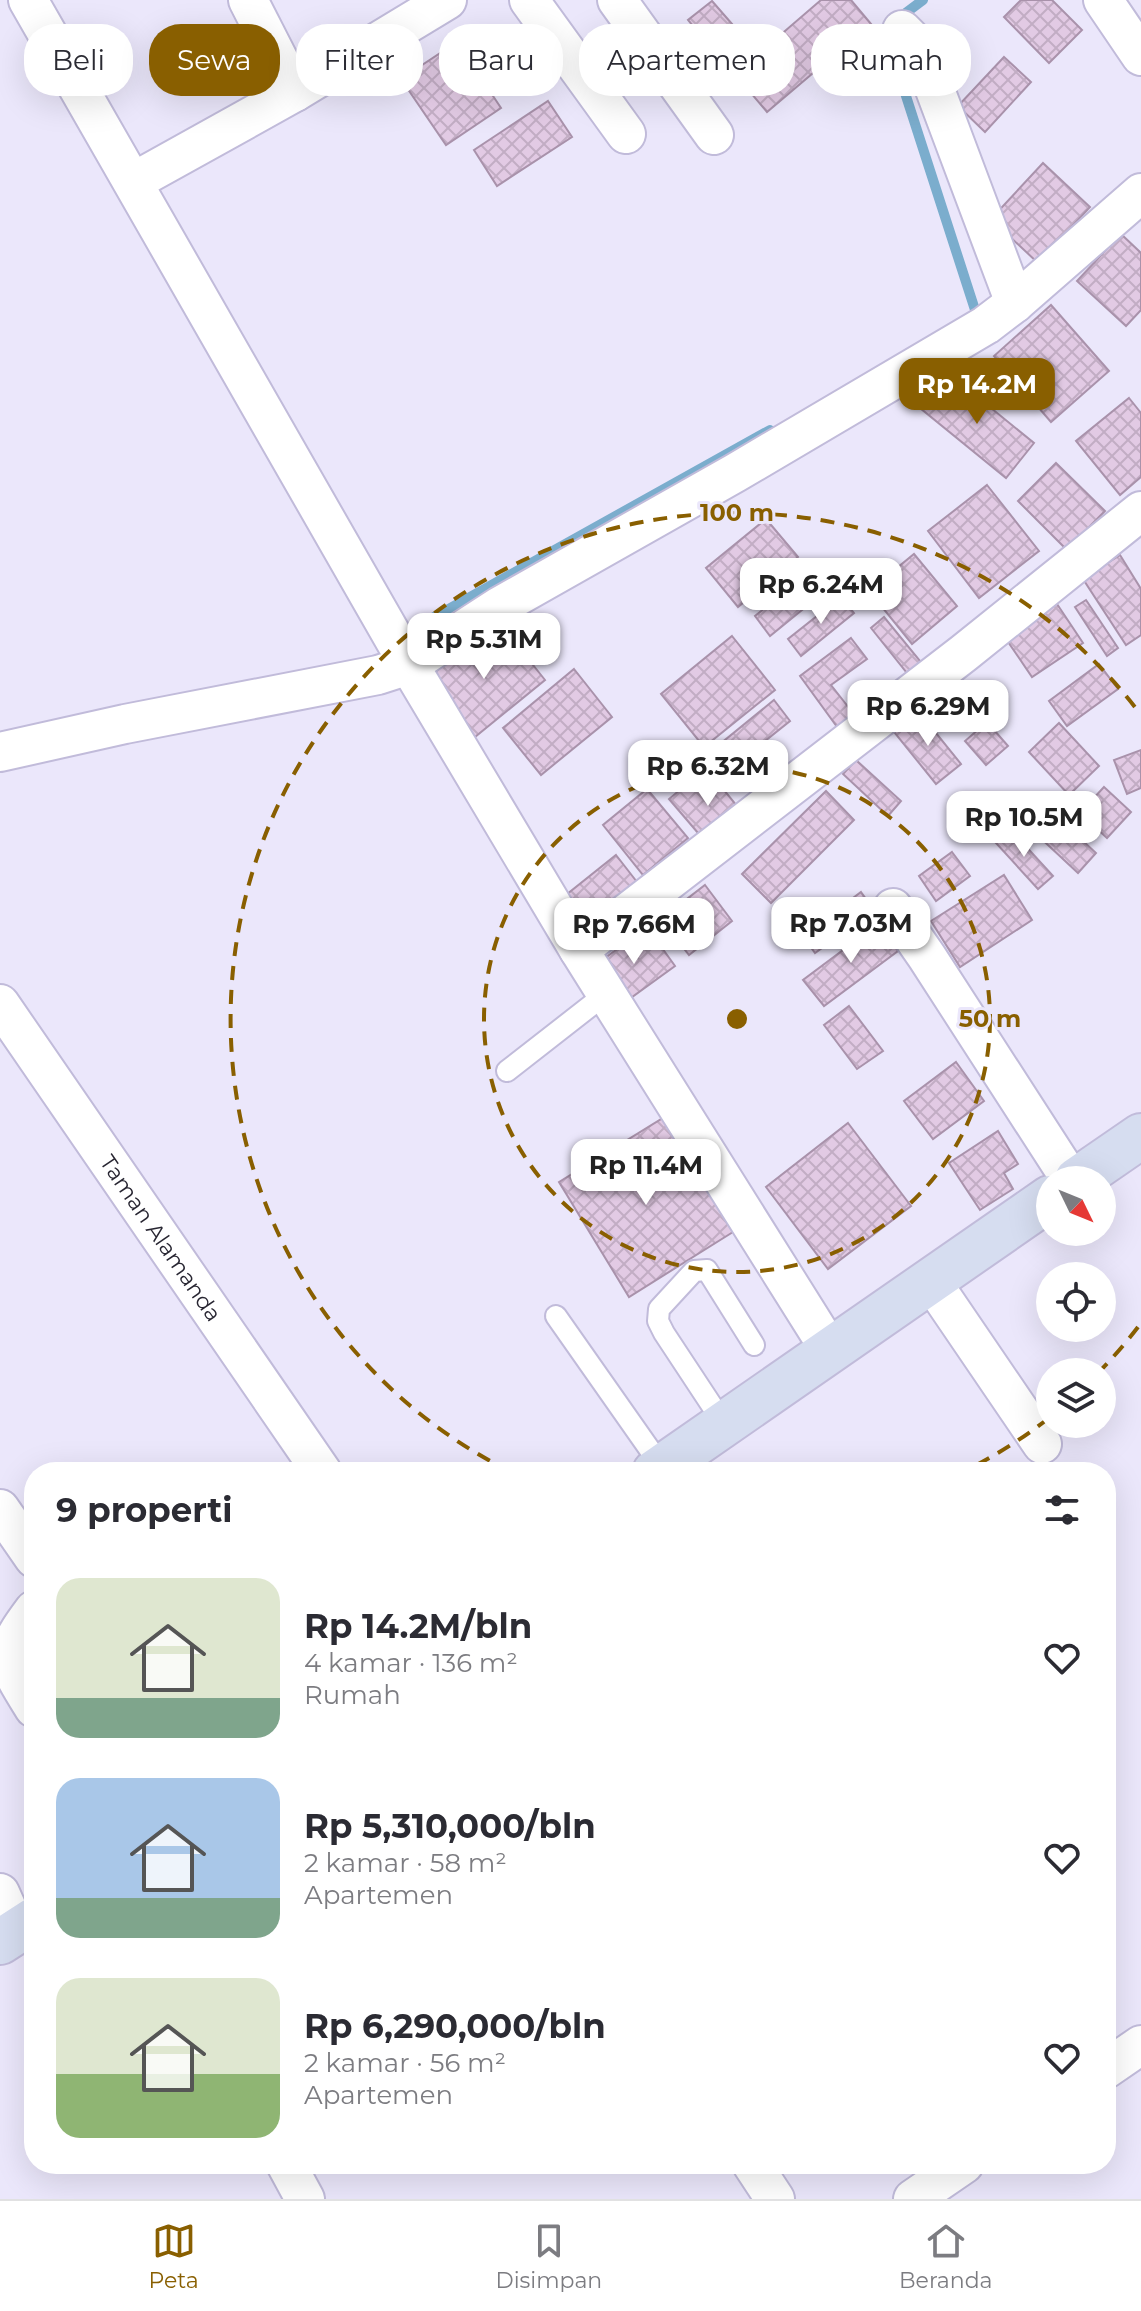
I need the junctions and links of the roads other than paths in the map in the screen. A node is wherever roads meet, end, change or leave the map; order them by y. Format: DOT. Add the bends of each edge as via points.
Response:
graph roads {
  1 [pos="28,0"];
  2 [pos="248,0"];
  3 [pos="529,0"];
  4 [pos="617,0"];
  5 [pos="1103,0"];
  6 [pos="442,2"];
  7 [pos="1141,56"];
  8 [pos="295,92"];
  9 [pos="937,96"];
  10 [pos="626,134"];
  11 [pos="714,135"];
  12 [pos="133,182"];
  13 [pos="1141,193"];
  14 [pos="1015,303"];
  15 [pos="1141,511"];
  16 [pos="409,665"];
  17 [pos="0,752"];
  18 [pos="893,908"];
  19 [pos="579,950"];
  20 [pos="607,993"];
  21 [pos="0,1004"];
  22 [pos="507,1071"];
  23 [pos="1141,1136"];
  24 [pos="1065,1166"];
  25 [pos="1095,1166"];
  26 [pos="1036,1208"];
  27 [pos="931,1281"];
  28 [pos="556,1316"];
  29 [pos="754,1345"];
  30 [pos="830,1350"];
  31 [pos="724,1424"];
  32 [pos="1042,1444"];
  33 [pos="315,1462"];
  34 [pos="654,1462"];
  35 [pos="669,1462"];
  36 [pos="0,1509"];
  37 [pos="24,1544"];
  38 [pos="24,1621"];
  39 [pos="24,1692"];
  40 [pos="1141,2045"];
  41 [pos="1116,2062"];
  42 [pos="291,2174"];
  43 [pos="759,2174"];
  44 [pos="949,2174"];
  45 [pos="305,2199"];
  46 [pos="775,2199"];
  47 [pos="913,2199"];
  1 -- 12 [label="street"];
  2 -- 8 [label="street"];
  3 -- 10 [label="street"];
  4 -- 11 [label="street"];
  5 -- 7 [label="street"];
  6 -- 8 [label="street"];
  8 -- 12 [label="street"];
  9 -- 14 [label="street"];
  12 -- 16 [label="street"];
  13 -- 14 [label="street"];
  14 -- 16 [label="street" via="880,389 500,606"];
  15 -- 19 [label="street"];
  16 -- 17 [label="street"];
  16 -- 19 [label="street"];
  18 -- 24 [label="street"];
  19 -- 20 [label="street"];
  20 -- 22 [label="lane"];
  20 -- 30 [label="street"];
  21 -- 33 [label="street, Taman Alamanda"];
  23 -- 25 [label="street"];
  26 -- 27 [label="street"];
  27 -- 30 [label="street"];
  27 -- 32 [label="street"];
  28 -- 34 [label="lane"];
  29 -- 31 [label="lane" via="707,1270 694,1271 659,1309 664,1333"];
  30 -- 31 [label="street"];
  31 -- 35 [label="street"];
  36 -- 37 [label="street"];
  38 -- 39 [label="street" via="7,1641 6,1655"];
  40 -- 41 [label="street"];
  42 -- 45 [label="street"];
  43 -- 46 [label="street"];
  44 -- 47 [label="street"];
}
